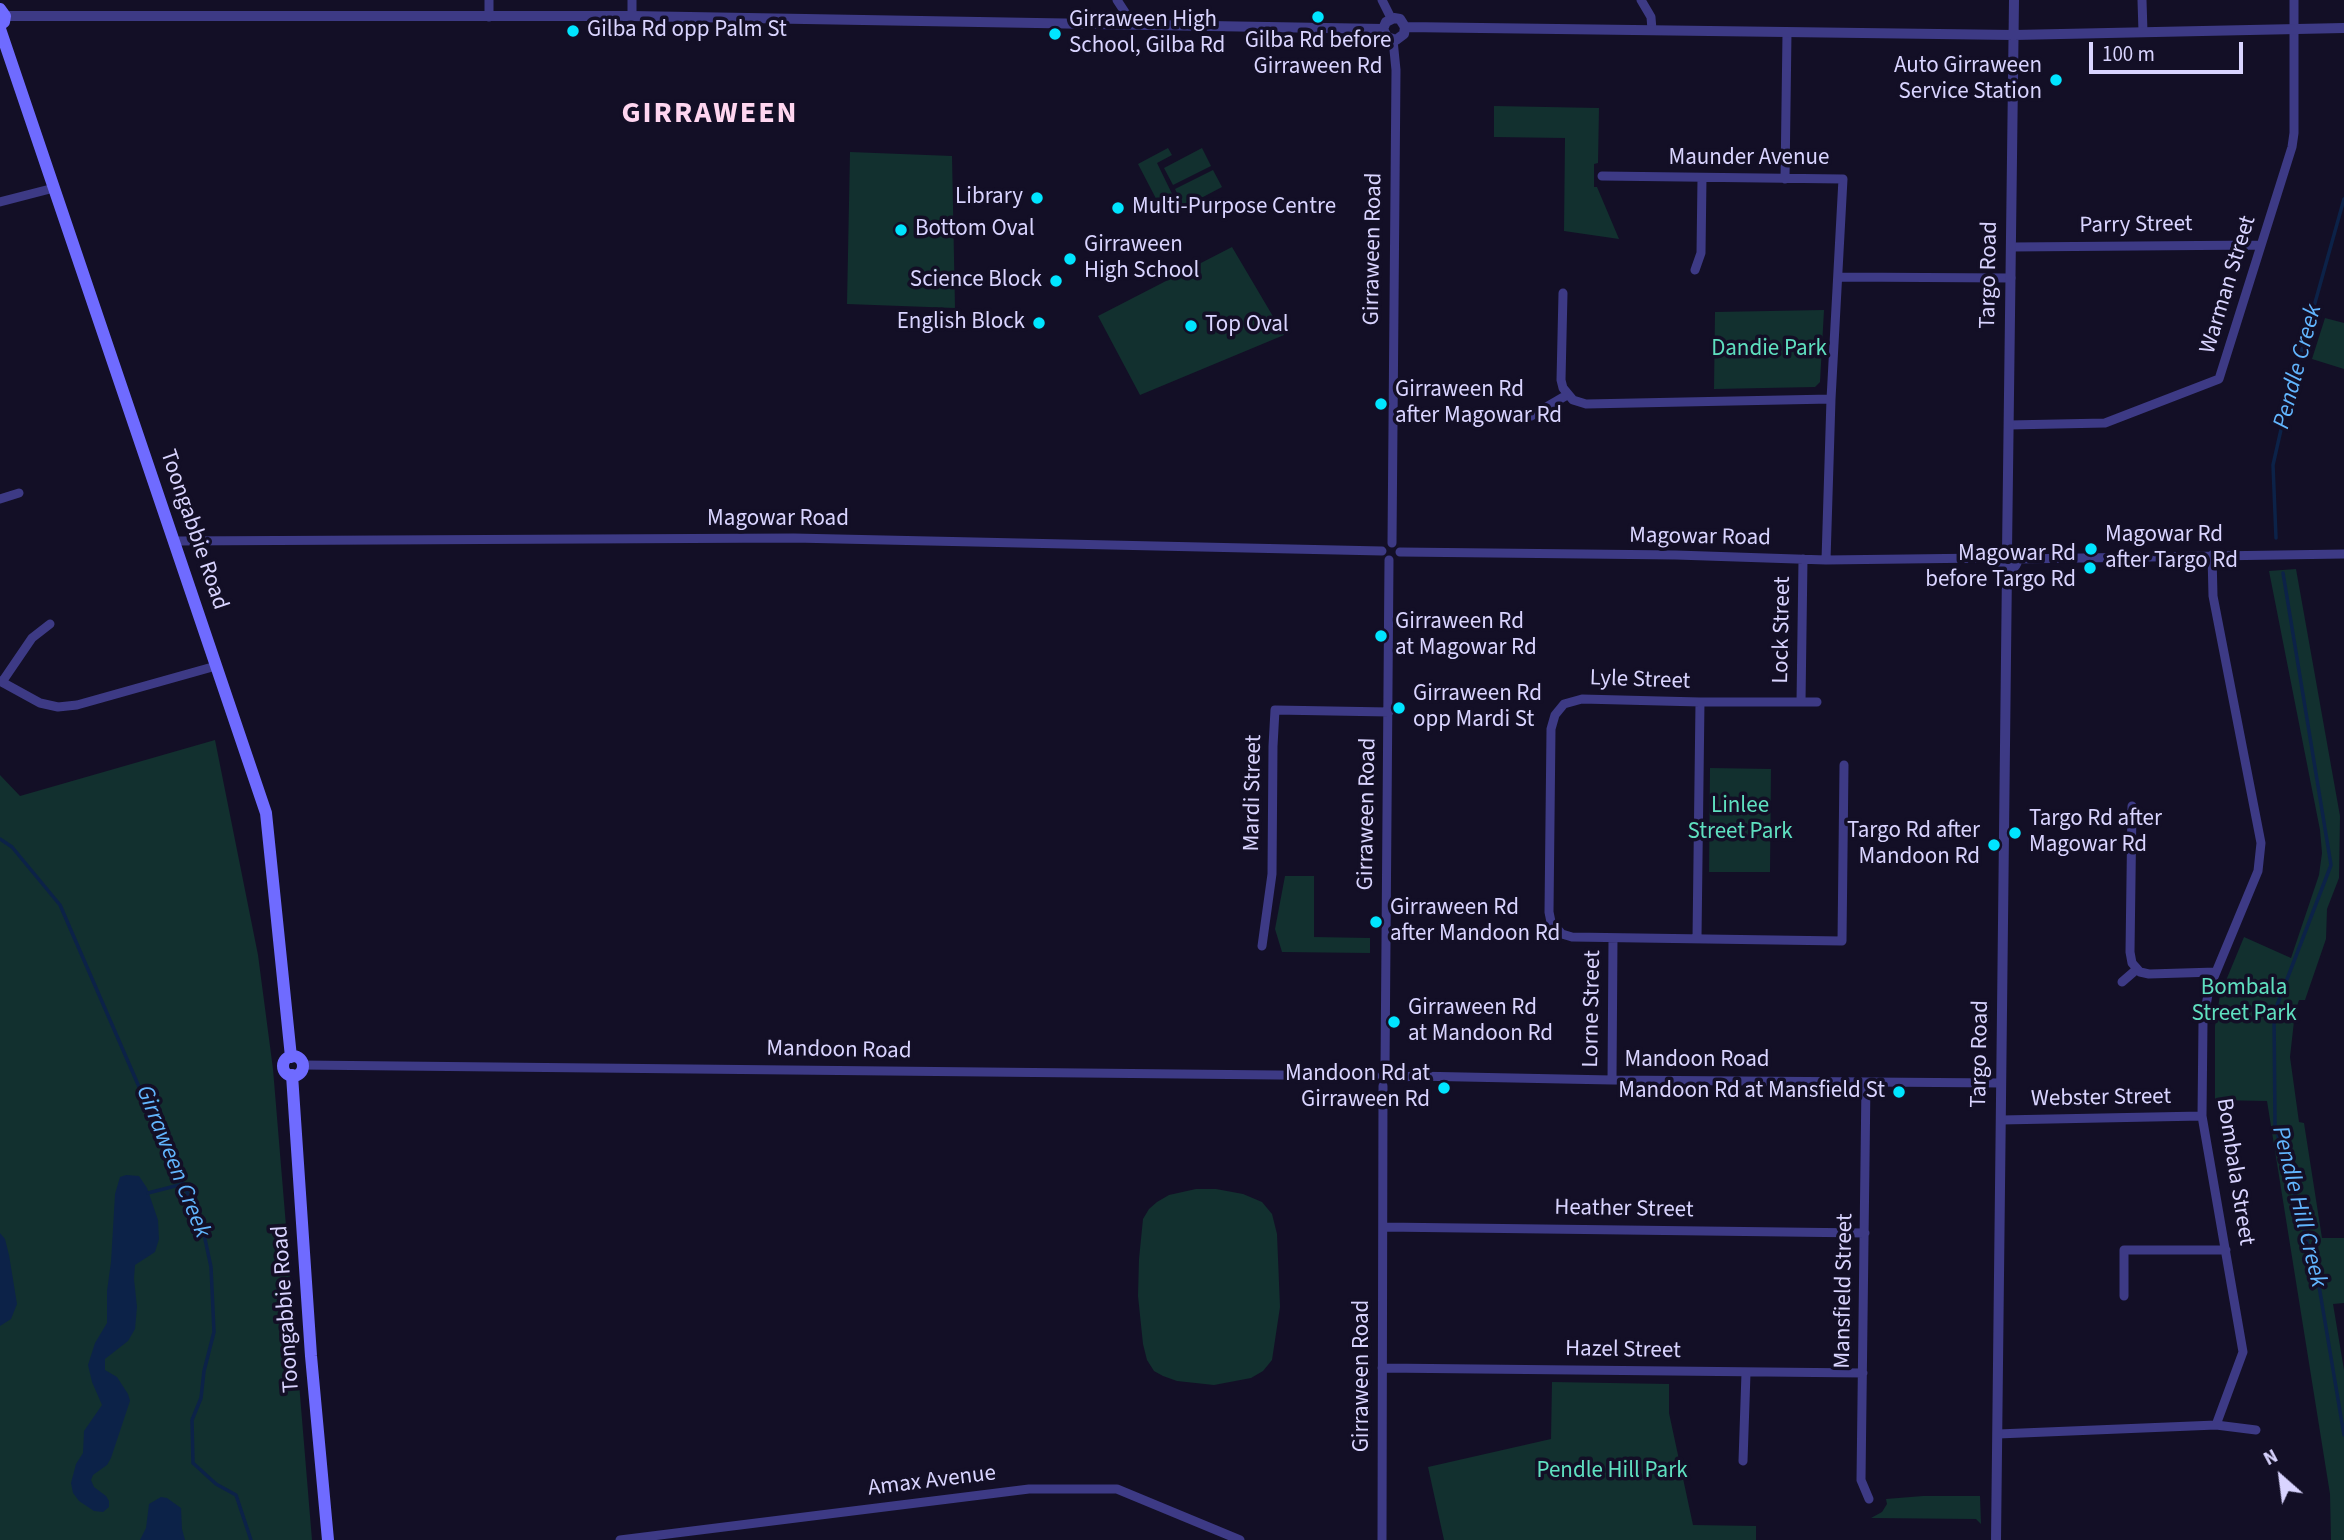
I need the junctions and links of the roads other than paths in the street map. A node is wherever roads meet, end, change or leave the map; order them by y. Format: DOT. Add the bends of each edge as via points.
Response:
graph roads {
  1 [pos="489,0"];
  2 [pos="632,0"];
  3 [pos="1117,0"];
  4 [pos="1382,0"];
  5 [pos="1641,0"];
  6 [pos="2014,0"];
  7 [pos="2142,0"];
  8 [pos="2294,0"];
  9 [pos="632,16"];
  10 [pos="489,17"];
  11 [pos="1391,18"];
  12 [pos="1,20"];
  13 [pos="1132,23"];
  14 [pos="1405,27"];
  15 [pos="2344,28"];
  16 [pos="1383,29"];
  17 [pos="2294,29"];
  18 [pos="1652,30"];
  19 [pos="2143,32"];
  20 [pos="1787,33"];
  21 [pos="2014,35"];
  22 [pos="1393,40"];
  23 [pos="1602,176"];
  24 [pos="1702,178"];
  25 [pos="1785,179"];
  26 [pos="54,188"];
  27 [pos="0,202"];
  28 [pos="2261,245"];
  29 [pos="2012,247"];
  30 [pos="1695,270"];
  31 [pos="1839,277"];
  32 [pos="2011,278"];
  33 [pos="1563,293"];
  34 [pos="1567,395"];
  35 [pos="1831,400"];
  36 [pos="1531,416"];
  37 [pos="2009,425"];
  38 [pos="19,493"];
  39 [pos="0,499"];
  40 [pos="174,541"];
  41 [pos="1392,542"];
  42 [pos="1382,551"];
  43 [pos="1399,552"];
  44 [pos="2344,554"];
  45 [pos="2212,555"];
  46 [pos="1803,559"];
  47 [pos="2017,559"];
  48 [pos="1390,560"];
  49 [pos="1826,560"];
  50 [pos="2005,560"];
  51 [pos="50,624"];
  52 [pos="216,666"];
  53 [pos="1,681"];
  54 [pos="1700,702"];
  55 [pos="1801,702"];
  56 [pos="1818,702"];
  57 [pos="1389,712"];
  58 [pos="1844,765"];
  59 [pos="2132,806"];
  60 [pos="1555,927"];
  61 [pos="1539,936"];
  62 [pos="1614,938"];
  63 [pos="1697,938"];
  64 [pos="1262,946"];
  65 [pos="2137,969"];
  66 [pos="2216,972"];
  67 [pos="2122,982"];
  68 [pos="291,1056"];
  69 [pos="302,1065"];
  70 [pos="1385,1069"];
  71 [pos="292,1075"];
  72 [pos="1375,1076"];
  73 [pos="1393,1078"];
  74 [pos="1612,1080"];
  75 [pos="1866,1082"];
  76 [pos="2001,1083"];
  77 [pos="1382,1086"];
  78 [pos="2202,1116"];
  79 [pos="2001,1120"];
  80 [pos="1383,1227"];
  81 [pos="1865,1233"];
  82 [pos="2227,1250"];
  83 [pos="2124,1296"];
  84 [pos="1382,1368"];
  85 [pos="1746,1373"];
  86 [pos="1863,1374"];
  87 [pos="2216,1425"];
  88 [pos="2256,1430"];
  89 [pos="1998,1434"];
  90 [pos="1743,1461"];
  91 [pos="1869,1499"];
  92 [pos="328,1540"];
  93 [pos="621,1540"];
  94 [pos="1240,1540"];
  95 [pos="1382,1540"];
  96 [pos="1996,1540"];
  1 -- 10 [label="street"];
  2 -- 9 [label="street"];
  3 -- 13 [label="street"];
  4 -- 11 [label="street"];
  5 -- 18 [label="street" via="1651,17"];
  6 -- 21 [label="street, Targo Road"];
  7 -- 19 [label="street"];
  8 -- 17 [label="street, Warman Street"];
  9 -- 10 [label="street"];
  9 -- 13 [label="street"];
  10 -- 12 [label="street"];
  11 -- 14 [label="street" via="1401,19"];
  11 -- 16 [label="street"];
  12 -- 26 [label="main road, Toongabbie Road"];
  13 -- 16 [label="street"];
  14 -- 18 [label="street"];
  14 -- 22 [label="street" via="1402,37"];
  15 -- 17 [label="street"];
  16 -- 22 [label="street"];
  17 -- 19 [label="street"];
  17 -- 28 [label="street, Warman Street" via="2294,133"];
  18 -- 20 [label="street"];
  19 -- 21 [label="street"];
  20 -- 21 [label="street"];
  20 -- 25 [label="street"];
  21 -- 29 [label="street, Targo Road"];
  22 -- 41 [label="street, Girraween Road"];
  23 -- 24 [label="street, Maunder Avenue"];
  24 -- 25 [label="street, Maunder Avenue"];
  24 -- 30 [label="street" via="1701,253"];
  25 -- 31 [label="street, Maunder Avenue" via="1843,178"];
  26 -- 27 [label="street"];
  26 -- 40 [label="main road, Toongabbie Road"];
  28 -- 29 [label="street, Parry Street"];
  28 -- 37 [label="street, Warman Street" via="2220,379 2105,423"];
  29 -- 32 [label="street, Targo Road"];
  31 -- 32 [label="street"];
  31 -- 35 [label="street, Maunder Avenue"];
  32 -- 37 [label="street, Targo Road"];
  33 -- 34 [label="street" via="1561,380"];
  34 -- 35 [label="street" via="1586,404"];
  34 -- 36 [label="street"];
  35 -- 49 [label="street, Maunder Avenue"];
  37 -- 50 [label="street, Targo Road"];
  38 -- 39 [label="street"];
  40 -- 42 [label="street, Magowar Road" via="794,538"];
  40 -- 52 [label="main road, Toongabbie Road"];
  41 -- 42 [label="street"];
  41 -- 43 [label="street"];
  42 -- 48 [label="street"];
  43 -- 46 [label="street, Magowar Road"];
  43 -- 48 [label="street"];
  44 -- 45 [label="street"];
  45 -- 47 [label="street"];
  45 -- 66 [label="street, Bombala Street" via="2213,596 2261,843 2255,878"];
  46 -- 49 [label="street, Magowar Road"];
  46 -- 55 [label="street, Lock Street"];
  47 -- 50 [label="street" via="2016,565"];
  48 -- 57 [label="street, Girraween Road"];
  49 -- 50 [label="street, Magowar Road"];
  50 -- 76 [label="street, Targo Road"];
  51 -- 53 [label="street" via="32,638"];
  52 -- 53 [label="street" via="77,705 40,703"];
  52 -- 68 [label="main road, Toongabbie Road" via="266,813"];
  54 -- 55 [label="street, Lyle Street"];
  54 -- 60 [label="street, Lyle Street" via="1582,699 1564,704 1555,715 1551,729 1549,912"];
  54 -- 63 [label="street"];
  55 -- 56 [label="street, Lyle Street"];
  57 -- 64 [label="street, Mardi Street" via="1275,710 1272,874"];
  57 -- 70 [label="street, Girraween Road"];
  58 -- 63 [label="street" via="1842,941"];
  59 -- 65 [label="street" via="2130,952"];
  60 -- 61 [label="street"];
  60 -- 62 [label="street" via="1572,937"];
  62 -- 63 [label="street"];
  62 -- 74 [label="street, Lorne Street"];
  65 -- 66 [label="street" via="2149,974"];
  65 -- 67 [label="street"];
  66 -- 78 [label="street, Bombala Street" via="2203,1022"];
  68 -- 69 [label="main road"];
  68 -- 71 [label="main road" via="283,1065"];
  69 -- 71 [label="main road" via="299,1073"];
  69 -- 72 [label="street, Mandoon Road"];
  70 -- 72 [label="street"];
  70 -- 73 [label="street"];
  71 -- 92 [label="main road, Toongabbie Road"];
  72 -- 77 [label="street"];
  73 -- 74 [label="street, Mandoon Road"];
  73 -- 77 [label="street"];
  74 -- 75 [label="street, Mandoon Road"];
  75 -- 76 [label="street, Mandoon Road"];
  75 -- 81 [label="street, Mansfield Street"];
  76 -- 79 [label="street, Targo Road"];
  77 -- 80 [label="street, Girraween Road"];
  78 -- 79 [label="street, Webster Street"];
  78 -- 82 [label="street, Bombala Street"];
  79 -- 89 [label="street, Targo Road"];
  80 -- 81 [label="street, Heather Street"];
  80 -- 84 [label="street, Girraween Road"];
  81 -- 86 [label="street, Mansfield Street"];
  82 -- 83 [label="street" via="2124,1250"];
  82 -- 87 [label="street, Bombala Street" via="2243,1352"];
  84 -- 85 [label="street, Hazel Street"];
  84 -- 95 [label="street, Girraween Road"];
  85 -- 86 [label="street, Hazel Street"];
  85 -- 90 [label="street"];
  86 -- 91 [label="street, Mansfield Street" via="1861,1480"];
  87 -- 88 [label="street"];
  87 -- 89 [label="street"];
  89 -- 96 [label="street, Targo Road"];
  93 -- 94 [label="street, Amax Avenue" via="1029,1489 1116,1489"];
}
